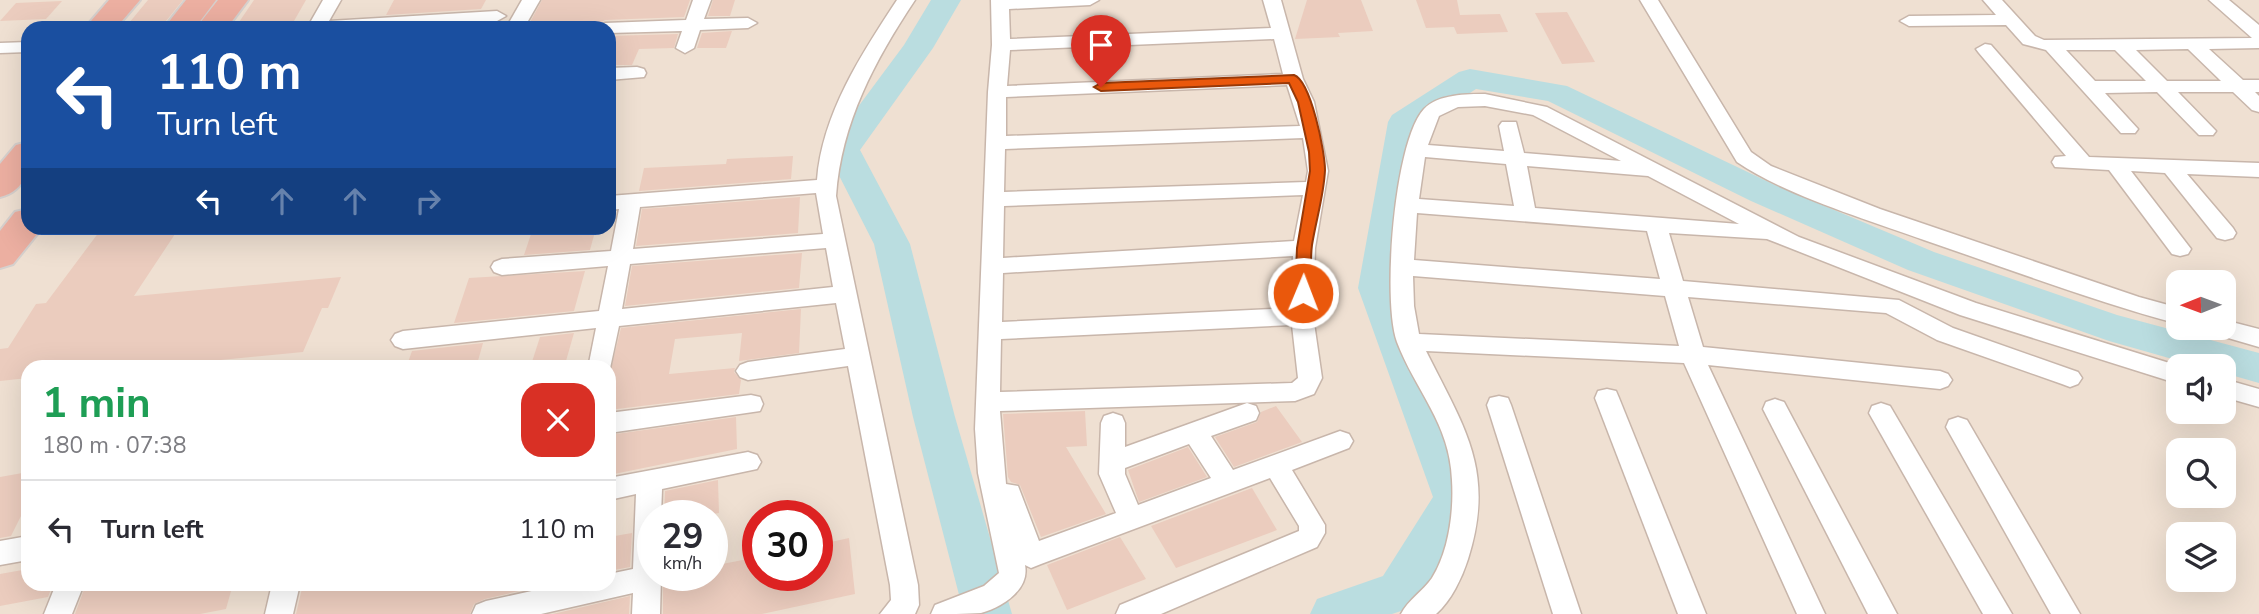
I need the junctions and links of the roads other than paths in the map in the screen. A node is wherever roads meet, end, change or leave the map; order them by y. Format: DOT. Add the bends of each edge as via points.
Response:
graph roads {
  1 [pos="125,0"];
  2 [pos="149,0"];
  3 [pos="201,0"];
  4 [pos="233,0"];
  5 [pos="332,0"];
  6 [pos="531,0"];
  7 [pos="702,0"];
  8 [pos="906,0"];
  9 [pos="1090,0"];
  10 [pos="1272,0"];
  11 [pos="1649,0"];
  12 [pos="1992,0"];
  13 [pos="2218,0"];
  14 [pos="1000,2"];
  15 [pos="497,16"];
  16 [pos="2011,20"];
  17 [pos="106,21"];
  18 [pos="132,21"];
  19 [pos="184,21"];
  20 [pos="216,21"];
  21 [pos="320,21"];
  22 [pos="422,21"];
  23 [pos="519,21"];
  24 [pos="1909,21"];
  25 [pos="748,23"];
  26 [pos="693,25"];
  27 [pos="616,28"];
  28 [pos="1281,33"];
  29 [pos="2259,34"];
  30 [pos="2259,43"];
  31 [pos="2193,44"];
  32 [pos="1001,45"];
  33 [pos="2121,45"];
  34 [pos="2052,46"];
  35 [pos="21,47"];
  36 [pos="0,48"];
  37 [pos="685,48"];
  38 [pos="1985,49"];
  39 [pos="636,73"];
  40 [pos="616,74"];
  41 [pos="1294,79"];
  42 [pos="2162,86"];
  43 [pos="2238,86"];
  44 [pos="2259,86"];
  45 [pos="2089,87"];
  46 [pos="997,92"];
  47 [pos="2259,106"];
  48 [pos="1509,126"];
  49 [pos="2128,129"];
  50 [pos="2206,131"];
  51 [pos="1311,132"];
  52 [pos="996,143"];
  53 [pos="21,149"];
  54 [pos="1415,150"];
  55 [pos="1515,159"];
  56 [pos="2062,162"];
  57 [pos="2083,163"];
  58 [pos="2115,164"];
  59 [pos="2170,166"];
  60 [pos="16,168"];
  61 [pos="1656,171"];
  62 [pos="2257,173"];
  63 [pos="825,187"];
  64 [pos="1315,188"];
  65 [pos="995,199"];
  66 [pos="620,202"];
  67 [pos="1409,205"];
  68 [pos="1526,214"];
  69 [pos="1656,225"];
  70 [pos="21,230"];
  71 [pos="2225,233"];
  72 [pos="1774,234"];
  73 [pos="835,240"];
  74 [pos="1304,248"];
  75 [pos="2180,248"];
  76 [pos="0,255"];
  77 [pos="621,256"];
  78 [pos="992,266"];
  79 [pos="502,267"];
  80 [pos="1403,267"];
  81 [pos="1673,288"];
  82 [pos="846,294"];
  83 [pos="2166,313"];
  84 [pos="1302,316"];
  85 [pos="609,319"];
  86 [pos="990,331"];
  87 [pos="2236,332"];
  88 [pos="2259,338"];
  89 [pos="403,340"];
  90 [pos="1409,342"];
  91 [pos="1692,355"];
  92 [pos="859,356"];
  93 [pos="601,360"];
  94 [pos="748,371"];
  95 [pos="2166,371"];
  96 [pos="2070,378"];
  97 [pos="1940,380"];
  98 [pos="2236,391"];
  99 [pos="1607,398"];
  100 [pos="2259,398"];
  101 [pos="988,402"];
  102 [pos="751,404"];
  103 [pos="1499,405"];
  104 [pos="1775,409"];
  105 [pos="1247,413"];
  106 [pos="1881,413"];
  107 [pos="616,422"];
  108 [pos="1113,423"];
  109 [pos="1958,427"];
  110 [pos="1195,432"];
  111 [pos="1339,440"];
  112 [pos="748,462"];
  113 [pos="1112,462"];
  114 [pos="1276,464"];
  115 [pos="990,467"];
  116 [pos="649,481"];
  117 [pos="1227,482"];
  118 [pos="616,488"];
  119 [pos="648,500"];
  120 [pos="1131,518"];
  121 [pos="21,549"];
  122 [pos="0,553"];
  123 [pos="637,580"];
  124 [pos="616,585"];
  125 [pos="67,591"];
  126 [pos="284,591"];
  127 [pos="588,591"];
  128 [pos="646,591"];
  129 [pos="1440,603"];
  130 [pos="58,614"];
  131 [pos="279,614"];
  132 [pos="486,614"];
  133 [pos="646,614"];
  134 [pos="894,614"];
  135 [pos="945,614"];
  136 [pos="1129,614"];
  137 [pos="1415,614"];
  138 [pos="1567,614"];
  139 [pos="1692,614"];
  140 [pos="1811,614"];
  141 [pos="1883,614"];
  142 [pos="1998,614"];
  143 [pos="2066,614"];
  1 -- 17 [label="highway"];
  2 -- 18 [label="highway"];
  3 -- 19 [label="highway"];
  4 -- 20 [label="highway"];
  5 -- 21 [label="street"];
  6 -- 23 [label="street"];
  7 -- 26 [label="street"];
  8 -- 63 [label="street" via="855,88 830,150"];
  9 -- 14 [label="street"];
  10 -- 28 [label="street"];
  11 -- 83 [label="street" via="1744,157 1764,171 1873,215"];
  12 -- 16 [label="street"];
  13 -- 29 [label="street"];
  14 -- 32 [label="street"];
  15 -- 22 [label="street"];
  16 -- 24 [label="street"];
  16 -- 34 [label="street" via="2035,44"];
  25 -- 26 [label="street"];
  26 -- 27 [label="street"];
  26 -- 37 [label="street"];
  28 -- 32 [label="street"];
  28 -- 41 [label="street"];
  30 -- 31 [label="street"];
  31 -- 33 [label="street"];
  31 -- 43 [label="street"];
  32 -- 46 [label="street"];
  33 -- 34 [label="street"];
  33 -- 42 [label="street"];
  34 -- 45 [label="street"];
  35 -- 36 [label="street"];
  38 -- 57 [label="street"];
  39 -- 40 [label="street"];
  41 -- 46 [label="street"];
  41 -- 51 [label="street"];
  42 -- 43 [label="street"];
  42 -- 45 [label="street"];
  42 -- 50 [label="street"];
  43 -- 44 [label="street"];
  43 -- 47 [label="street"];
  45 -- 49 [label="street"];
  46 -- 52 [label="street"];
  48 -- 55 [label="street"];
  51 -- 52 [label="street"];
  51 -- 64 [label="street" via="1316,152"];
  52 -- 65 [label="street"];
  53 -- 60 [label="highway"];
  54 -- 55 [label="street"];
  54 -- 61 [label="street" via="1421,126 1433,112 1456,103 1509,102 1540,111"];
  54 -- 67 [label="street"];
  55 -- 61 [label="street"];
  55 -- 68 [label="street"];
  56 -- 57 [label="street"];
  57 -- 58 [label="street"];
  58 -- 59 [label="street"];
  58 -- 75 [label="street"];
  59 -- 62 [label="street"];
  59 -- 71 [label="street"];
  61 -- 72 [label="street"];
  63 -- 66 [label="street"];
  63 -- 73 [label="street"];
  64 -- 65 [label="street"];
  64 -- 74 [label="street"];
  65 -- 78 [label="street"];
  66 -- 77 [label="street"];
  67 -- 68 [label="street"];
  67 -- 80 [label="street"];
  68 -- 69 [label="street"];
  69 -- 72 [label="street"];
  69 -- 81 [label="street"];
  70 -- 76 [label="highway"];
  72 -- 95 [label="street" via="1968,309"];
  73 -- 77 [label="street"];
  73 -- 82 [label="street"];
  74 -- 78 [label="street"];
  74 -- 84 [label="street"];
  77 -- 79 [label="street"];
  77 -- 85 [label="street"];
  78 -- 86 [label="street"];
  80 -- 81 [label="street"];
  80 -- 90 [label="street"];
  81 -- 91 [label="street"];
  81 -- 96 [label="street" via="1886,305 1945,334"];
  82 -- 85 [label="street"];
  82 -- 92 [label="street"];
  84 -- 86 [label="street"];
  84 -- 101 [label="street" via="1310,377 1305,387 1295,392"];
  85 -- 89 [label="street"];
  85 -- 93 [label="street"];
  86 -- 101 [label="street"];
  87 -- 88 [label="street"];
  90 -- 91 [label="street"];
  90 -- 129 [label="street" via="1447,412 1463,460 1465,503 1457,550"];
  91 -- 97 [label="street"];
  91 -- 140 [label="street"];
  92 -- 94 [label="street"];
  92 -- 134 [label="street" via="904,585 905,605"];
  98 -- 100 [label="street"];
  99 -- 139 [label="street"];
  101 -- 115 [label="street"];
  102 -- 107 [label="street"];
  103 -- 138 [label="street"];
  104 -- 141 [label="street"];
  105 -- 110 [label="street"];
  106 -- 142 [label="street"];
  108 -- 113 [label="street"];
  109 -- 143 [label="street"];
  110 -- 113 [label="street"];
  110 -- 117 [label="street"];
  111 -- 114 [label="street"];
  112 -- 116 [label="street"];
  113 -- 120 [label="street" via="1112,474"];
  114 -- 117 [label="street"];
  114 -- 136 [label="street" via="1312,525 1308,539"];
  115 -- 120 [label="street" via="1001,470 1031,556"];
  115 -- 135 [label="street" via="1013,574 1000,590"];
  116 -- 118 [label="street"];
  116 -- 119 [label="street"];
  117 -- 120 [label="street"];
  121 -- 122 [label="street"];
  123 -- 124 [label="street"];
  125 -- 130 [label="street"];
  126 -- 131 [label="street"];
  127 -- 132 [label="street"];
  128 -- 133 [label="street"];
  129 -- 137 [label="street"];
}
